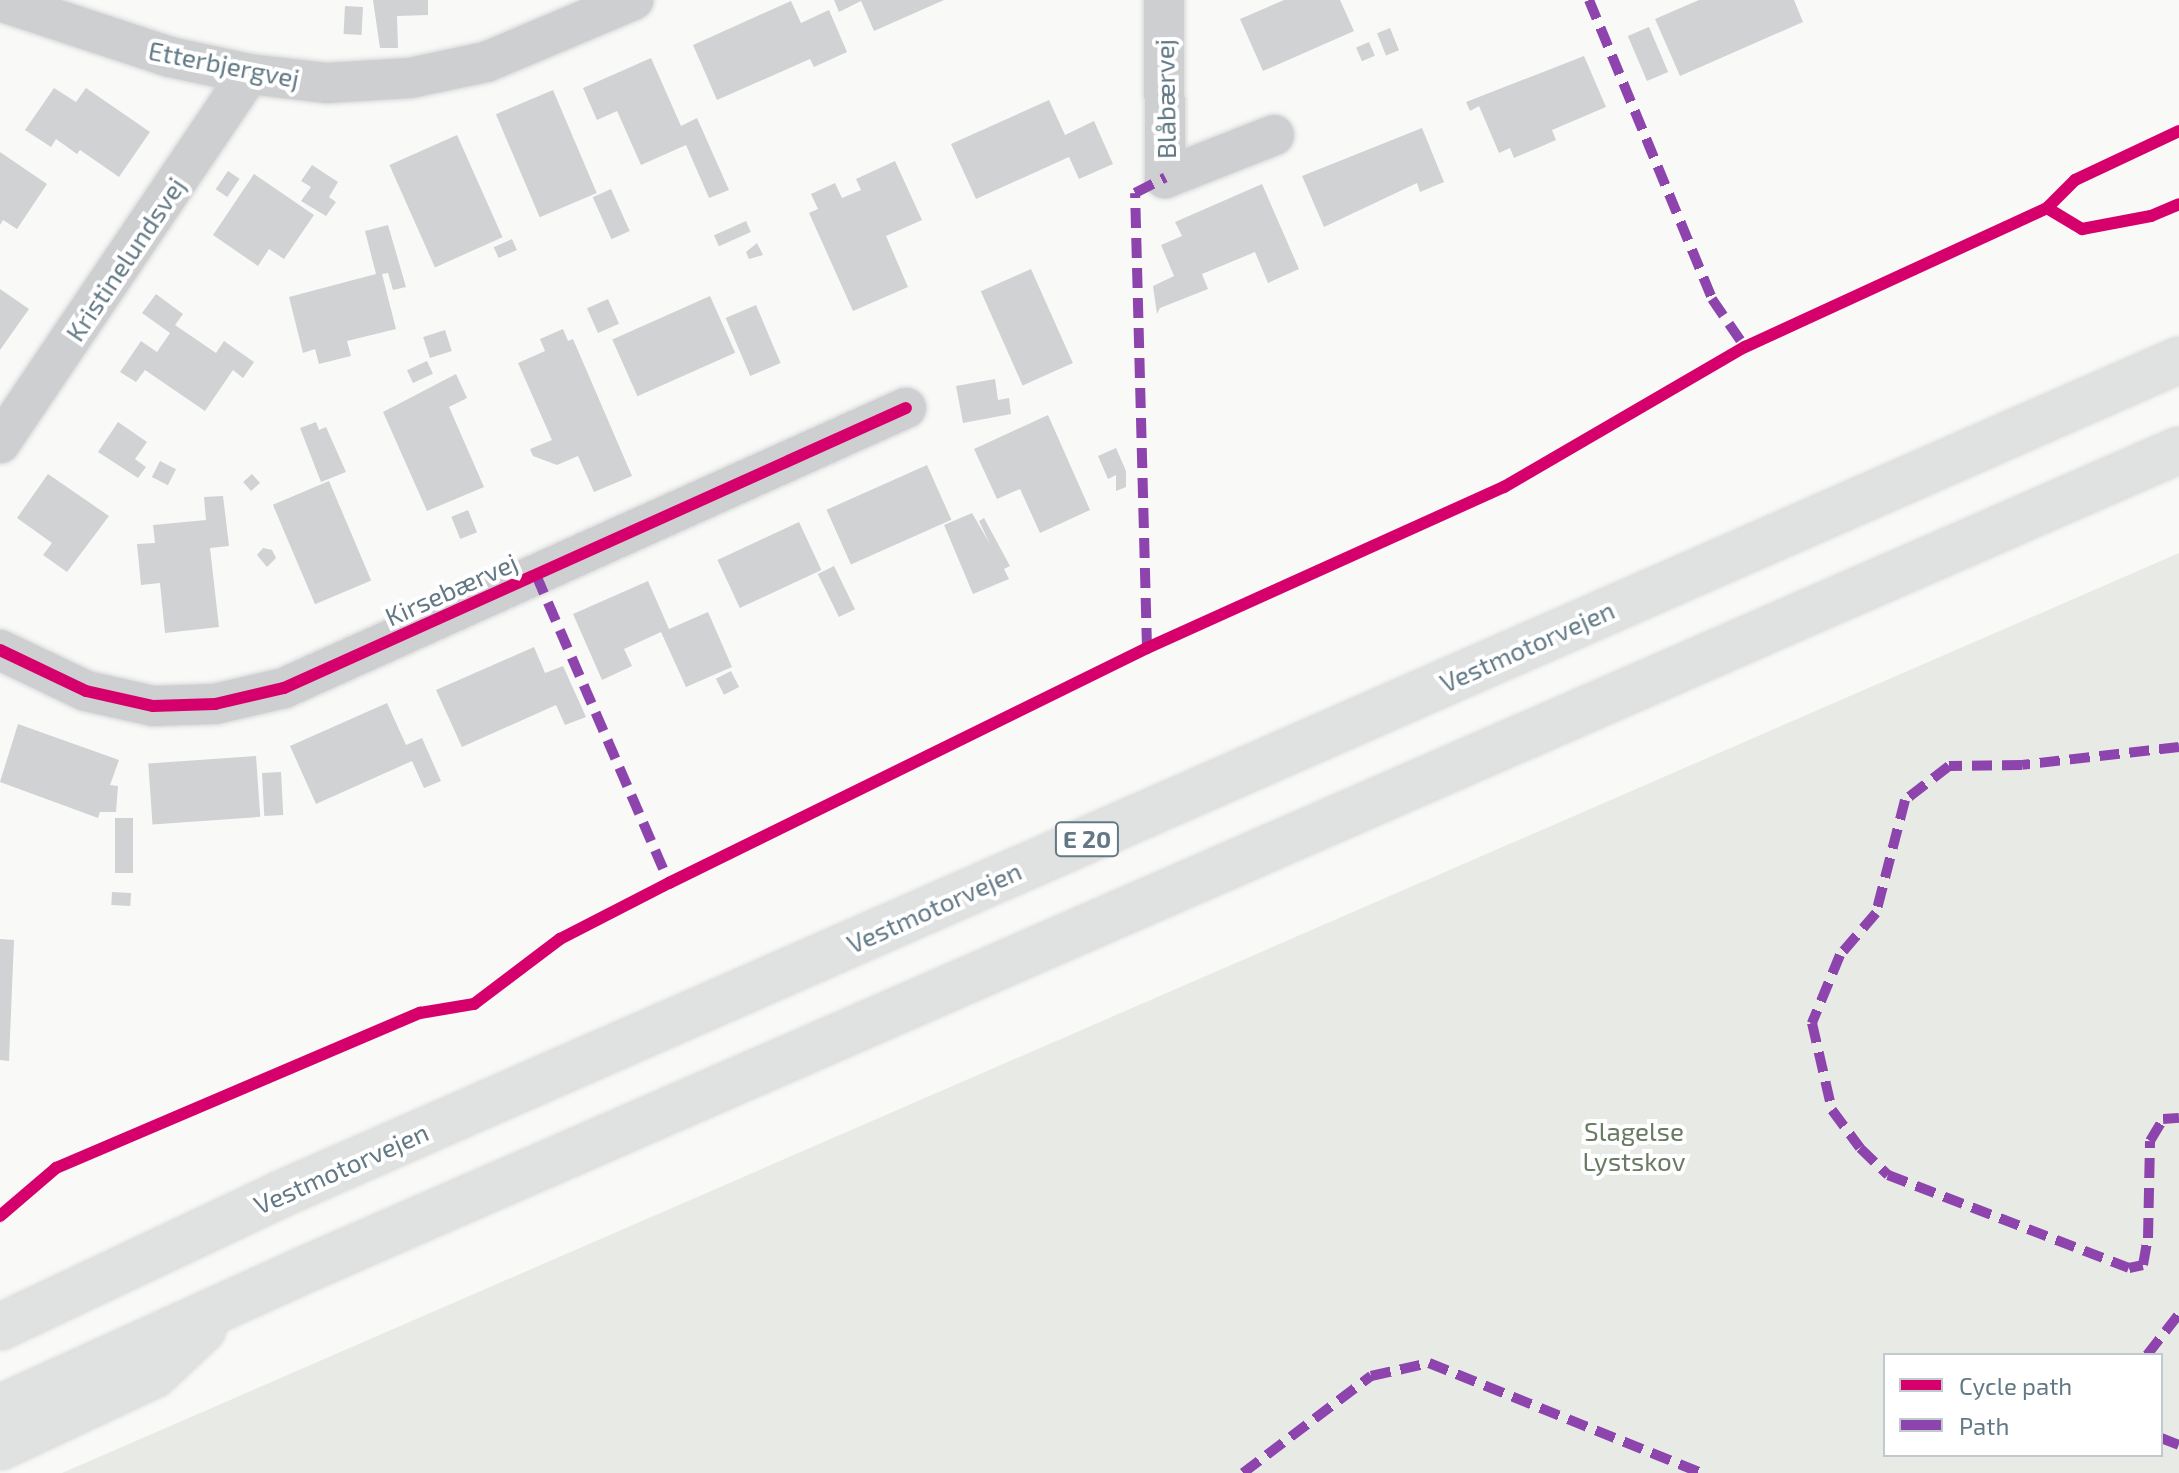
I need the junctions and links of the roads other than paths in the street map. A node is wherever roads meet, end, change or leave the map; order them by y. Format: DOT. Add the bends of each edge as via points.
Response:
graph roads {
  1 [pos="1164,0"];
  2 [pos="0,1"];
  3 [pos="614,4"];
  4 [pos="249,74"];
  5 [pos="1274,135"];
  6 [pos="2179,360"];
  7 [pos="906,408"];
  8 [pos="0,443"];
  9 [pos="2179,450"];
  10 [pos="0,650"];
  11 [pos="227,1306"];
  12 [pos="0,1327"];
  13 [pos="0,1408"];
  14 [pos="0,1447"];
  1 -- 5 [label="street, Blåbærvej" via="1165,178"];
  2 -- 4 [label="street, Etterbjergvej" via="170,57"];
  3 -- 4 [label="street, Etterbjergvej" via="486,62 410,78 327,83"];
  4 -- 8 [label="street, Kristinelundsvej"];
  6 -- 12 [label="highway, Vestmotorvejen / E 20" via="281,1194"];
  7 -- 10 [label="street, Kirsebærvej" via="284,688 215,704 153,706 86,691"];
  9 -- 11 [label="highway"];
  11 -- 13 [label="highway"];
  11 -- 14 [label="highway" via="154,1375"];
}
